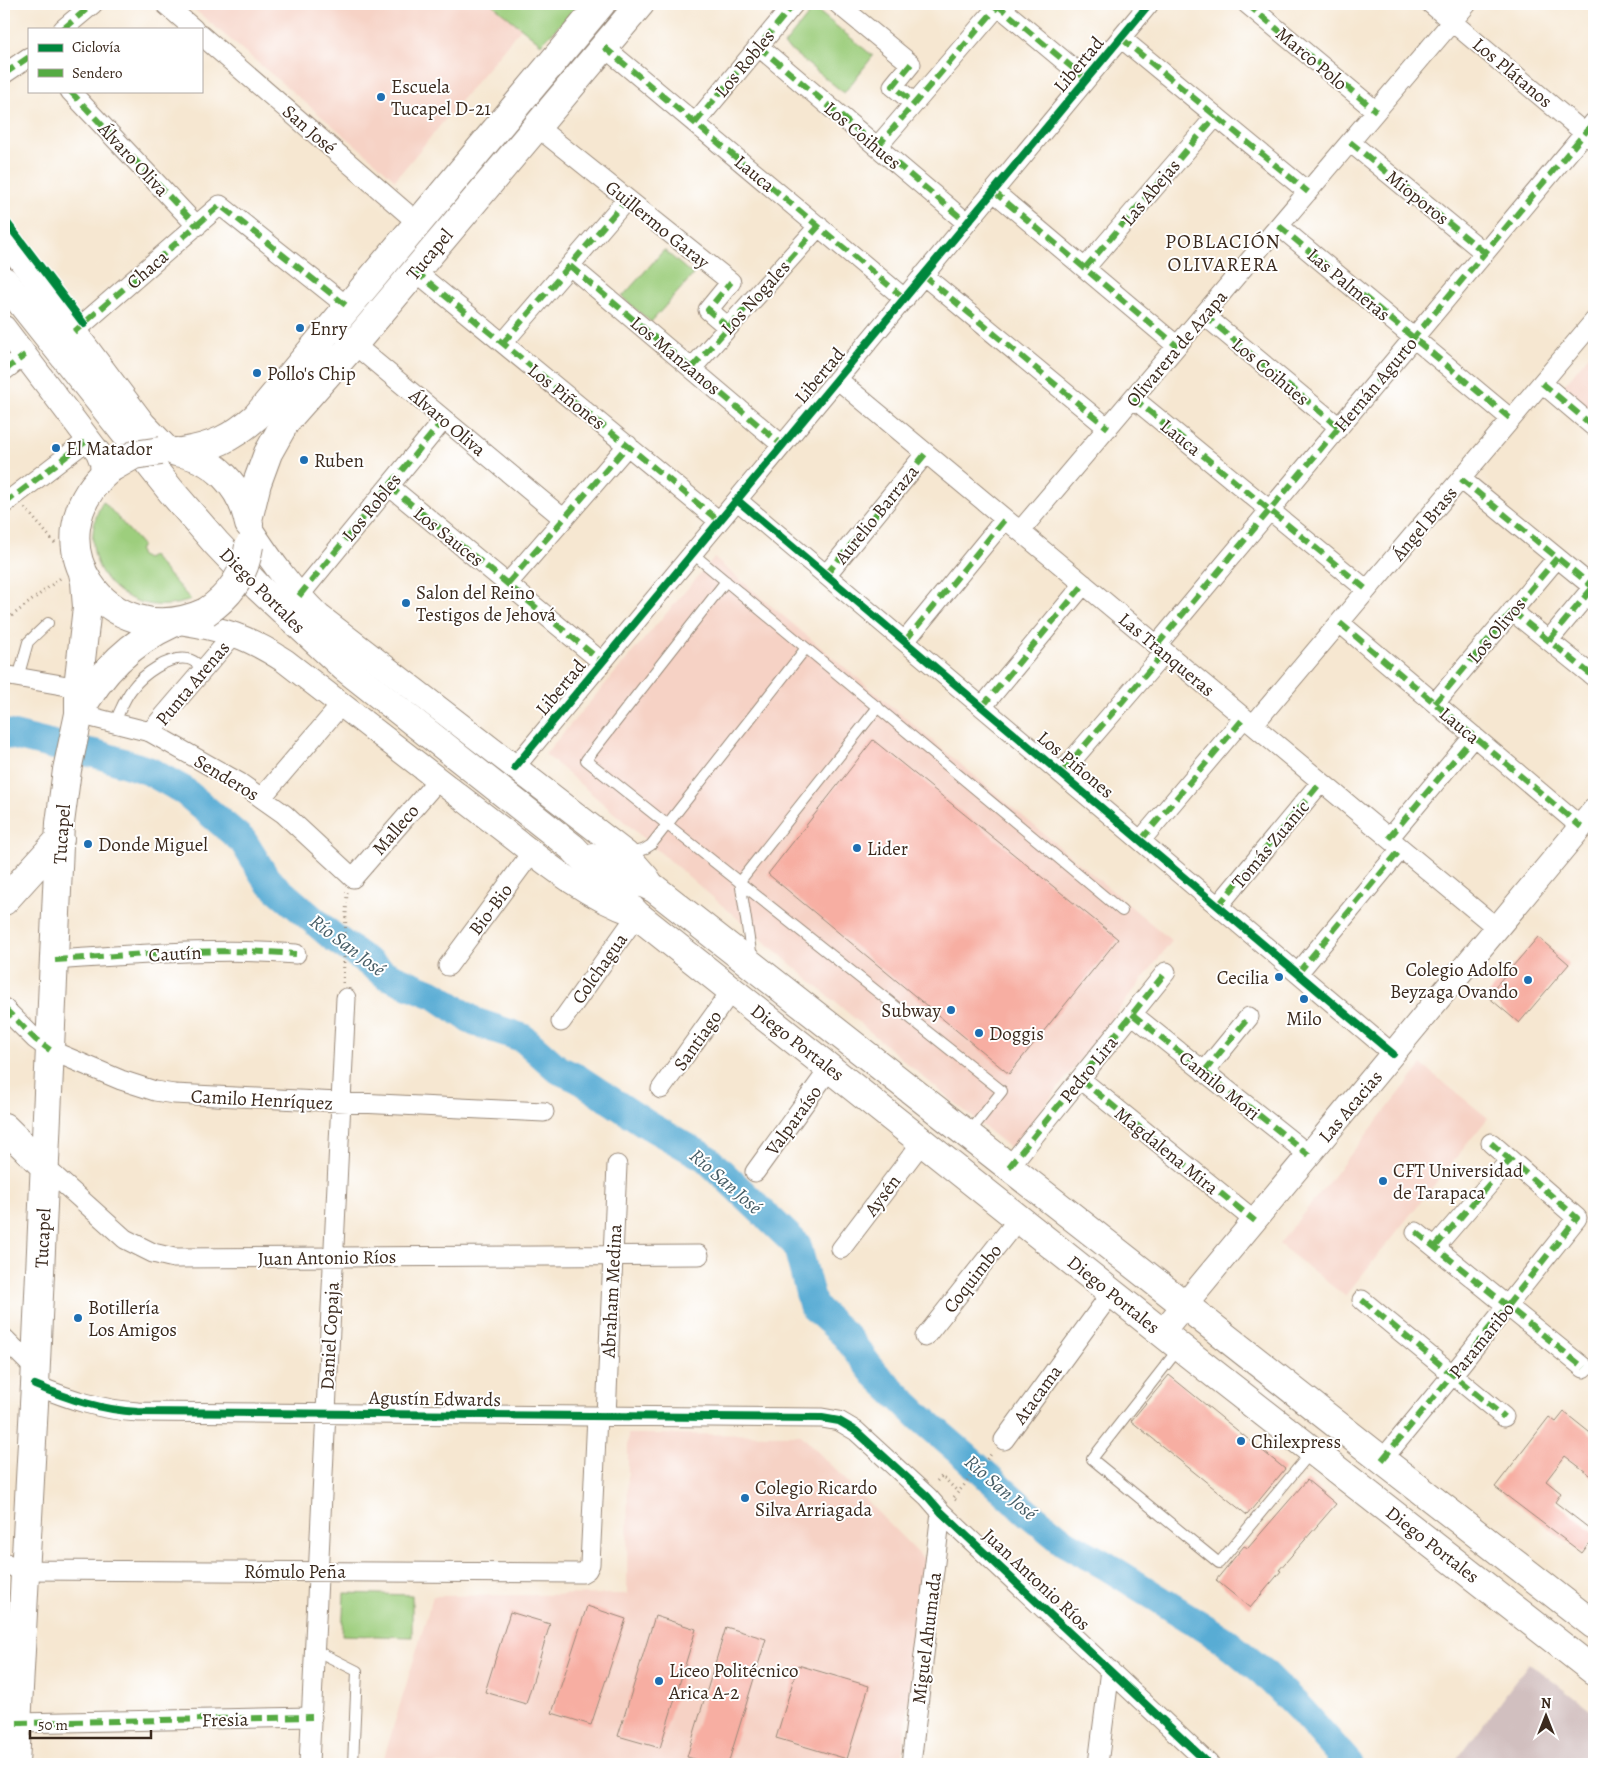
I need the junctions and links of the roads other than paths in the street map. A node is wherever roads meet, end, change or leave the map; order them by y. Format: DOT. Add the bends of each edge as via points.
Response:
graph roads {
  1 [pos="93,4"];
  2 [pos="165,4"];
  3 [pos="601,4"];
  4 [pos="640,4"];
  5 [pos="794,4"];
  6 [pos="838,4"];
  7 [pos="1149,4"];
  8 [pos="1247,4"];
  9 [pos="1431,4"];
  10 [pos="1467,4"];
  11 [pos="997,5"];
  12 [pos="1452,22"];
  13 [pos="65,28"];
  14 [pos="193,28"];
  15 [pos="202,36"];
  16 [pos="1121,38"];
  17 [pos="758,46"];
  18 [pos="604,47"];
  19 [pos="28,58"];
  20 [pos="4,74"];
  21 [pos="1086,79"];
  22 [pos="71,92"];
  23 [pos="914,103"];
  24 [pos="1376,111"];
  25 [pos="1216,116"];
  26 [pos="695,123"];
  27 [pos="536,126"];
  28 [pos="1591,132"];
  29 [pos="1350,142"];
  30 [pos="877,147"];
  31 [pos="993,191"];
  32 [pos="1308,192"];
  33 [pos="627,199"];
  34 [pos="220,205"];
  35 [pos="418,223"];
  36 [pos="967,223"];
  37 [pos="197,226"];
  38 [pos="819,226"];
  39 [pos="1279,226"];
  40 [pos="4,238"];
  41 [pos="1485,252"];
  42 [pos="570,266"];
  43 [pos="1085,268"];
  44 [pos="415,271"];
  45 [pos="923,275"];
  46 [pos="4,281"];
  47 [pos="906,299"];
  48 [pos="1204,315"];
  49 [pos="340,317"];
  50 [pos="1594,321"];
  51 [pos="728,327"];
  52 [pos="4,328"];
  53 [pos="74,332"];
  54 [pos="1414,338"];
  55 [pos="503,343"];
  56 [pos="354,344"];
  57 [pos="1178,346"];
  58 [pos="25,356"];
  59 [pos="692,368"];
  60 [pos="4,372"];
  61 [pos="837,379"];
  62 [pos="1542,383"];
  63 [pos="1133,398"];
  64 [pos="444,419"];
  65 [pos="1511,419"];
  66 [pos="1339,427"];
  67 [pos="1594,427"];
  68 [pos="1108,428"];
  69 [pos="89,439"];
  70 [pos="782,445"];
  71 [pos="628,446"];
  72 [pos="171,451"];
  73 [pos="926,453"];
  74 [pos="107,471"];
  75 [pos="1461,479"];
  76 [pos="389,486"];
  77 [pos="9,500"];
  78 [pos="737,500"];
  79 [pos="1270,510"];
  80 [pos="564,519"];
  81 [pos="1006,519"];
  82 [pos="719,521"];
  83 [pos="249,531"];
  84 [pos="1020,531"];
  85 [pos="692,553"];
  86 [pos="1557,558"];
  87 [pos="82,569"];
  88 [pos="826,575"];
  89 [pos="726,581"];
  90 [pos="508,583"];
  91 [pos="1084,584"];
  92 [pos="1594,587"];
  93 [pos="1367,590"];
  94 [pos="299,596"];
  95 [pos="1512,611"];
  96 [pos="176,622"];
  97 [pos="48,623"];
  98 [pos="1340,623"];
  99 [pos="234,634"];
  100 [pos="1549,640"];
  101 [pos="905,641"];
  102 [pos="806,648"];
  103 [pos="1161,649"];
  104 [pos="602,662"];
  105 [pos="204,669"];
  106 [pos="11,677"];
  107 [pos="1594,678"];
  108 [pos="1434,703"];
  109 [pos="341,705"];
  110 [pos="878,707"];
  111 [pos="982,707"];
  112 [pos="78,710"];
  113 [pos="1248,722"];
  114 [pos="114,723"];
  115 [pos="150,732"];
  116 [pos="1474,736"];
  117 [pos="515,767"];
  118 [pos="1061,773"];
  119 [pos="438,780"];
  120 [pos="1321,782"];
  121 [pos="262,797"];
  122 [pos="1588,819"];
  123 [pos="667,824"];
  124 [pos="60,839"];
  125 [pos="1141,840"];
  126 [pos="1395,844"];
  127 [pos="573,848"];
  128 [pos="532,852"];
  129 [pos="626,853"];
  130 [pos="740,881"];
  131 [pos="349,886"];
  132 [pos="655,889"];
  133 [pos="4,901"];
  134 [pos="1218,906"];
  135 [pos="1122,911"];
  136 [pos="637,914"];
  137 [pos="1497,928"];
  138 [pos="296,954"];
  139 [pos="54,960"];
  140 [pos="448,966"];
  141 [pos="754,966"];
  142 [pos="1166,972"];
  143 [pos="1298,973"];
  144 [pos="732,990"];
  145 [pos="346,998"];
  146 [pos="4,1008"];
  147 [pos="1132,1014"];
  148 [pos="1249,1017"];
  149 [pos="561,1022"];
  150 [pos="50,1050"];
  151 [pos="1393,1054"];
  152 [pos="830,1068"];
  153 [pos="1204,1072"];
  154 [pos="1080,1079"];
  155 [pos="662,1089"];
  156 [pos="340,1103"];
  157 [pos="544,1112"];
  158 [pos="4,1126"];
  159 [pos="968,1135"];
  160 [pos="923,1141"];
  161 [pos="1491,1143"];
  162 [pos="1309,1155"];
  163 [pos="1510,1160"];
  164 [pos="948,1162"];
  165 [pos="617,1165"];
  166 [pos="45,1167"];
  167 [pos="1009,1167"];
  168 [pos="755,1172"];
  169 [pos="1019,1218"];
  170 [pos="1255,1221"];
  171 [pos="1416,1232"];
  172 [pos="1434,1247"];
  173 [pos="842,1249"];
  174 [pos="613,1255"];
  175 [pos="699,1255"];
  176 [pos="333,1257"];
  177 [pos="1112,1292"];
  178 [pos="1362,1300"];
  179 [pos="1185,1305"];
  180 [pos="1508,1306"];
  181 [pos="925,1337"];
  182 [pos="4,1338"];
  183 [pos="1171,1340"];
  184 [pos="1584,1368"];
  185 [pos="1453,1374"];
  186 [pos="35,1377"];
  187 [pos="326,1413"];
  188 [pos="601,1416"];
  189 [pos="1504,1417"];
  190 [pos="839,1421"];
  191 [pos="1004,1440"];
  192 [pos="1312,1450"];
  193 [pos="1382,1460"];
  194 [pos="941,1512"];
  195 [pos="15,1566"];
  196 [pos="587,1570"];
  197 [pos="318,1572"];
  198 [pos="1594,1625"];
  199 [pos="315,1650"];
  200 [pos="1110,1670"];
  201 [pos="1594,1671"];
  202 [pos="312,1717"];
  203 [pos="18,1723"];
  204 [pos="16,1764"];
  205 [pos="309,1764"];
  206 [pos="353,1764"];
  207 [pos="911,1764"];
  208 [pos="1098,1764"];
  209 [pos="1209,1764"];
  1 -- 13 [label="street"];
  2 -- 14 [label="street"];
  3 -- 35 [label="main road, Tucapel"];
  4 -- 18 [label="main road, Tucapel"];
  5 -- 17 [label="street, Los Robles"];
  6 -- 23 [label="street" via="911,64 893,86"];
  7 -- 16 [label="street, Libertad"];
  8 -- 24 [label="street, Marco Polo"];
  9 -- 12 [label="street, Los Plátanos"];
  10 -- 12 [label="street, Olivarera de Azapa"];
  11 -- 21 [label="street"];
  11 -- 23 [label="street"];
  12 -- 24 [label="street, Olivarera de Azapa"];
  12 -- 28 [label="street, Los Plátanos"];
  15 -- 35 [label="street, San José"];
  16 -- 21 [label="street, Libertad"];
  16 -- 25 [label="street"];
  17 -- 26 [label="street, Los Robles"];
  17 -- 30 [label="street, Los Coihues"];
  18 -- 26 [label="street, Lauca"];
  18 -- 27 [label="main road, Tucapel"];
  19 -- 20 [label="street"];
  21 -- 31 [label="street, Libertad"];
  22 -- 37 [label="street, Álvaro Oliva"];
  23 -- 30 [label="street"];
  24 -- 29 [label="street, Olivarera de Azapa"];
  25 -- 32 [label="street"];
  25 -- 43 [label="street, Las Abejas"];
  26 -- 38 [label="street, Lauca"];
  27 -- 33 [label="street, Guillermo Garay"];
  27 -- 44 [label="main road, Tucapel"];
  28 -- 41 [label="street, Hernán Agurto"];
  29 -- 32 [label="street, Olivarera de Azapa"];
  29 -- 41 [label="street, Mioporos"];
  30 -- 36 [label="street, Los Coihues"];
  31 -- 36 [label="street, Libertad"];
  31 -- 43 [label="street"];
  32 -- 39 [label="street, Olivarera de Azapa"];
  33 -- 42 [label="street"];
  33 -- 51 [label="street, Guillermo Garay" via="731,282 708,310"];
  34 -- 37 [label="street, Chaca"];
  34 -- 49 [label="street, Álvaro Oliva"];
  35 -- 49 [label="main road, Tucapel"];
  36 -- 45 [label="street, Libertad"];
  37 -- 53 [label="street, Chaca"];
  38 -- 47 [label="street, Lauca"];
  38 -- 51 [label="street, Los Nogales"];
  39 -- 48 [label="street, Olivarera de Azapa"];
  39 -- 54 [label="street, Las Palmeras"];
  40 -- 53 [label="street"];
  41 -- 54 [label="street, Hernán Agurto"];
  42 -- 55 [label="street"];
  42 -- 59 [label="street, Los Manzanos"];
  43 -- 57 [label="street"];
  44 -- 55 [label="street, Los Piñones"];
  44 -- 56 [label="main road, Tucapel"];
  45 -- 47 [label="street, Libertad"];
  45 -- 68 [label="street"];
  46 -- 127 [label="main road, Diego Portales" via="171,491 264,593 344,668"];
  47 -- 61 [label="street, Libertad"];
  48 -- 57 [label="street, Olivarera de Azapa"];
  48 -- 66 [label="street, Los Coihues"];
  49 -- 56 [label="street, Álvaro Oliva"];
  49 -- 72 [label="main road, Tucapel" via="246,426 210,446"];
  50 -- 62 [label="street, Ángel Brass"];
  51 -- 59 [label="street, Los Nogales"];
  52 -- 58 [label="street"];
  53 -- 72 [label="street" via="144,423"];
  54 -- 65 [label="street, Las Palmeras"];
  54 -- 66 [label="street, Hernán Agurto"];
  55 -- 71 [label="street, Los Piñones"];
  56 -- 64 [label="street, Álvaro Oliva"];
  56 -- 83 [label="main road, Tucapel" via="279,431 262,467"];
  57 -- 63 [label="street, Olivarera de Azapa"];
  58 -- 60 [label="street"];
  58 -- 69 [label="street"];
  59 -- 70 [label="street, Los Manzanos"];
  61 -- 70 [label="street, Libertad"];
  61 -- 73 [label="street, Las Tranqueras"];
  62 -- 65 [label="street, Ángel Brass"];
  62 -- 67 [label="street"];
  63 -- 68 [label="street, Olivarera de Azapa"];
  63 -- 79 [label="street, Lauca"];
  64 -- 76 [label="street, Los Robles"];
  64 -- 80 [label="street, Álvaro Oliva"];
  65 -- 75 [label="street, Ángel Brass"];
  66 -- 79 [label="street, Hernán Agurto"];
  68 -- 84 [label="street, Olivarera de Azapa"];
  69 -- 74 [label="street"];
  69 -- 77 [label="street"];
  70 -- 78 [label="street, Libertad"];
  71 -- 80 [label="street"];
  71 -- 82 [label="street, Los Piñones"];
  72 -- 74 [label="main road, bridge" via="134,455"];
  72 -- 83 [label="main road" via="207,462 228,480 239,494"];
  73 -- 81 [label="street, Las Tranqueras"];
  73 -- 88 [label="street, Aurelio Barraza"];
  74 -- 87 [label="main road" via="85,499 78,518 76,539"];
  75 -- 86 [label="street"];
  75 -- 93 [label="street, Ángel Brass"];
  76 -- 90 [label="street, Los Sauces"];
  76 -- 94 [label="street, Los Robles"];
  78 -- 82 [label="street, Libertad"];
  78 -- 88 [label="street, Los Piñones"];
  79 -- 93 [label="street, Lauca"];
  79 -- 103 [label="street, Hernán Agurto"];
  80 -- 90 [label="street"];
  81 -- 84 [label="street, Las Tranqueras"];
  81 -- 101 [label="street"];
  82 -- 85 [label="street, Libertad"];
  83 -- 94 [label="street, Diego Portales"];
  83 -- 96 [label="main road, bridge" via="245,564 238,580 221,601 206,612"];
  84 -- 91 [label="street, Las Tranqueras"];
  85 -- 89 [label="lane"];
  85 -- 104 [label="street, Libertad"];
  86 -- 92 [label="street"];
  86 -- 95 [label="street, Los Olivos"];
  87 -- 96 [label="main road" via="103,600 124,614 148,622"];
  87 -- 112 [label="main road, Tucapel" via="87,607"];
  88 -- 101 [label="street, Los Piñones"];
  89 -- 102 [label="lane"];
  89 -- 123 [label="lane" via="586,760"];
  90 -- 104 [label="street, Los Sauces"];
  91 -- 103 [label="street, Las Tranqueras"];
  91 -- 111 [label="street"];
  92 -- 100 [label="street"];
  93 -- 98 [label="street, Ángel Brass"];
  94 -- 117 [label="street, Diego Portales" via="319,616"];
  95 -- 100 [label="street"];
  95 -- 108 [label="street, Los Olivos"];
  96 -- 99 [label="street, Diego Portales"];
  96 -- 112 [label="main road, Tucapel" via="156,631 124,653 98,681"];
  97 -- 106 [label="lane" via="28,642"];
  98 -- 108 [label="street, Lauca"];
  98 -- 113 [label="street, Ángel Brass"];
  99 -- 105 [label="street, Punta Arenas"];
  99 -- 109 [label="street, Diego Portales" via="271,652"];
  100 -- 107 [label="street"];
  101 -- 111 [label="street, Los Piñones"];
  102 -- 110 [label="lane"];
  102 -- 123 [label="lane"];
  103 -- 113 [label="street, Las Tranqueras"];
  103 -- 118 [label="street, Hernán Agurto"];
  104 -- 117 [label="street, Libertad"];
  105 -- 114 [label="lane" via="185,659 156,668 131,691"];
  105 -- 115 [label="street, Punta Arenas"];
  106 -- 112 [label="street, Senderos"];
  108 -- 116 [label="street, Lauca"];
  109 -- 119 [label="street, Diego Portales"];
  109 -- 121 [label="street"];
  110 -- 130 [label="lane"];
  110 -- 135 [label="lane"];
  111 -- 118 [label="street, Los Piñones"];
  112 -- 114 [label="street, Senderos"];
  112 -- 124 [label="main road, Tucapel" via="67,770"];
  113 -- 120 [label="street, Las Tranqueras"];
  113 -- 125 [label="street, Ángel Brass"];
  114 -- 115 [label="street, Senderos"];
  115 -- 121 [label="street, Senderos"];
  116 -- 122 [label="street, Lauca"];
  116 -- 126 [label="street"];
  117 -- 129 [label="street, Diego Portales"];
  118 -- 125 [label="street, Los Piñones"];
  119 -- 128 [label="street, Diego Portales"];
  119 -- 131 [label="street, Malleco"];
  120 -- 126 [label="street, Las Tranqueras"];
  120 -- 134 [label="street, Tomás Zuanic"];
  121 -- 131 [label="street, Senderos" via="284,814"];
  122 -- 137 [label="street, Las Acacias"];
  123 -- 129 [label="lane" via="647,848"];
  123 -- 130 [label="lane"];
  124 -- 133 [label="main road"];
  124 -- 139 [label="main road, Tucapel"];
  125 -- 134 [label="street, Los Piñones"];
  126 -- 137 [label="street, Las Tranqueras"];
  126 -- 143 [label="street"];
  127 -- 132 [label="main road, Diego Portales"];
  127 -- 136 [label="main road, Diego Portales"];
  128 -- 136 [label="street, Diego Portales" via="599,900"];
  128 -- 140 [label="street, Bio-Bio"];
  129 -- 132 [label="street, Diego Portales"];
  130 -- 141 [label="lane"];
  130 -- 159 [label="lane" via="1002,1091"];
  132 -- 141 [label="main road, Diego Portales"];
  134 -- 143 [label="street, Los Piñones"];
  136 -- 144 [label="main road, Diego Portales"];
  136 -- 149 [label="street, Colchagua"];
  137 -- 151 [label="street, Las Acacias"];
  138 -- 139 [label="street, Cautín" via="218,951"];
  139 -- 150 [label="main road, Tucapel"];
  141 -- 159 [label="main road, Diego Portales"];
  142 -- 147 [label="street, Pedro Lira"];
  143 -- 151 [label="street, Los Piñones"];
  144 -- 152 [label="main road, Diego Portales"];
  144 -- 155 [label="street, Santiago"];
  145 -- 156 [label="street, Daniel Copaja"];
  146 -- 150 [label="street, Camilo Henríquez"];
  147 -- 153 [label="street, Camilo Mori"];
  147 -- 154 [label="street, Pedro Lira"];
  148 -- 153 [label="street"];
  150 -- 156 [label="street, Camilo Henríquez" via="154,1091"];
  150 -- 166 [label="main road, Tucapel"];
  151 -- 162 [label="street, Las Acacias"];
  152 -- 160 [label="main road, Diego Portales"];
  152 -- 168 [label="street, Valparaíso"];
  153 -- 162 [label="street, Camilo Mori"];
  154 -- 167 [label="street, Pedro Lira"];
  154 -- 170 [label="street, Magdalena Mira"];
  156 -- 157 [label="street, Camilo Henríquez"];
  156 -- 176 [label="street, Daniel Copaja"];
  158 -- 166 [label="main road, Juan Antonio Ríos"];
  159 -- 164 [label="main road"];
  159 -- 167 [label="main road, Diego Portales"];
  160 -- 164 [label="main road, Diego Portales"];
  160 -- 173 [label="street, Aysén"];
  161 -- 163 [label="street"];
  162 -- 170 [label="street, Las Acacias"];
  163 -- 172 [label="street"];
  163 -- 180 [label="street, Paramaribo" via="1577,1218"];
  164 -- 169 [label="main road, Diego Portales"];
  165 -- 174 [label="street, Abraham Medina"];
  166 -- 176 [label="street, Juan Antonio Ríos" via="126,1239 162,1256 187,1259"];
  166 -- 186 [label="main road, Tucapel"];
  167 -- 179 [label="main road, Diego Portales"];
  169 -- 177 [label="main road, Diego Portales"];
  169 -- 181 [label="street, Coquimbo"];
  170 -- 179 [label="street, Las Acacias"];
  171 -- 172 [label="street"];
  172 -- 180 [label="street"];
  174 -- 175 [label="street, Juan Antonio Ríos"];
  174 -- 176 [label="street, Juan Antonio Ríos"];
  174 -- 188 [label="street, Abraham Medina"];
  176 -- 187 [label="street, Daniel Copaja"];
  177 -- 183 [label="main road, Diego Portales"];
  177 -- 191 [label="street, Atacama"];
  178 -- 185 [label="street"];
  179 -- 183 [label="street, Las Acacias"];
  179 -- 193 [label="main road, Diego Portales"];
  180 -- 184 [label="street"];
  180 -- 185 [label="street, Paramaribo"];
  182 -- 186 [label="street, Agustín Edwards"];
  183 -- 192 [label="main road, Diego Portales"];
  183 -- 192 [label="lane" via="1092,1459 1219,1562"];
  185 -- 189 [label="street"];
  185 -- 193 [label="street, Paramaribo"];
  186 -- 187 [label="street, Agustín Edwards" via="72,1400 123,1411"];
  186 -- 195 [label="main road, Tucapel"];
  187 -- 188 [label="street, Agustín Edwards"];
  187 -- 197 [label="street, Daniel Copaja"];
  188 -- 190 [label="street, Agustín Edwards" via="822,1418"];
  188 -- 196 [label="street, Abraham Medina"];
  190 -- 194 [label="street, Juan Antonio Ríos" via="856,1431"];
  192 -- 201 [label="main road, Diego Portales"];
  193 -- 198 [label="main road, Diego Portales"];
  194 -- 200 [label="street, Juan Antonio Ríos"];
  194 -- 207 [label="street, Miguel Ahumada"];
  195 -- 197 [label="street, Rómulo Peña"];
  195 -- 203 [label="main road, Tucapel"];
  196 -- 197 [label="street, Rómulo Peña" via="582,1573"];
  197 -- 199 [label="street, Daniel Copaja"];
  199 -- 202 [label="street, Daniel Copaja"];
  199 -- 206 [label="lane" via="357,1671"];
  200 -- 208 [label="street"];
  200 -- 209 [label="street, Juan Antonio Ríos"];
  202 -- 203 [label="street, Fresia"];
  202 -- 205 [label="street, Daniel Copaja"];
  203 -- 204 [label="main road, Tucapel"];
}
